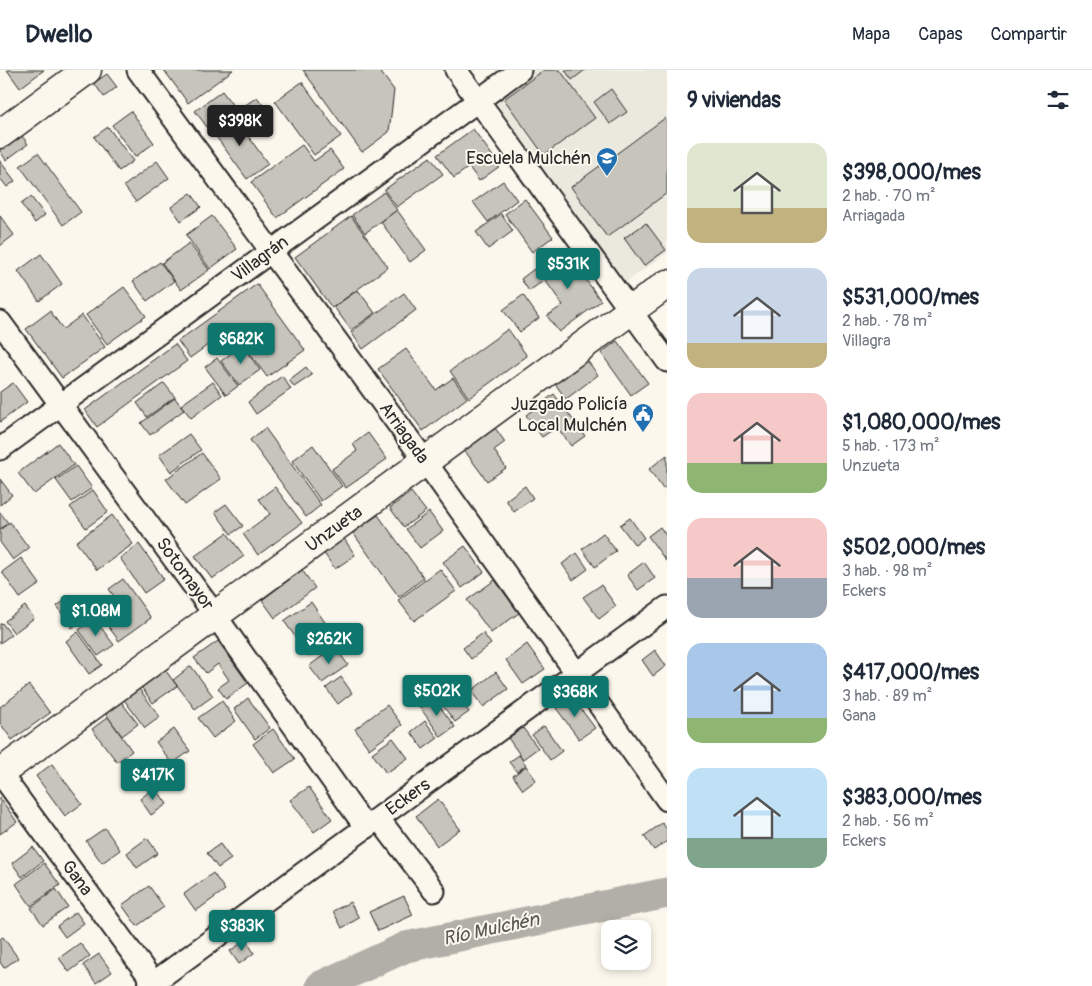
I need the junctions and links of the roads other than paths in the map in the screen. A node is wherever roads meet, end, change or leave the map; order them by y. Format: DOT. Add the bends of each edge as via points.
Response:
graph roads {
  1 [pos="87,70"];
  2 [pos="138,70"];
  3 [pos="456,70"];
  4 [pos="520,70"];
  5 [pos="478,100"];
  6 [pos="0,134"];
  7 [pos="272,251"];
  8 [pos="667,284"];
  9 [pos="630,312"];
  10 [pos="0,322"];
  11 [pos="667,362"];
  12 [pos="61,405"];
  13 [pos="0,449"];
  14 [pos="425,462"];
  15 [pos="667,607"];
  16 [pos="216,615"];
  17 [pos="576,674"];
  18 [pos="0,773"];
  19 [pos="667,800"];
  20 [pos="372,823"];
  21 [pos="434,891"];
  22 [pos="152,984"];
  1 -- 6 [label="main road"];
  2 -- 7 [label="street, Arriagada"];
  3 -- 5 [label="street"];
  4 -- 5 [label="street, Villagrán"];
  5 -- 7 [label="street, Villagrán"];
  5 -- 9 [label="street"];
  7 -- 12 [label="street, Villagrán"];
  7 -- 14 [label="street, Arriagada"];
  8 -- 9 [label="main road, Unzueta"];
  9 -- 11 [label="street"];
  9 -- 14 [label="main road, Unzueta"];
  10 -- 12 [label="street, Sotomayor"];
  12 -- 13 [label="street, Villagrán"];
  12 -- 16 [label="street, Sotomayor"];
  14 -- 16 [label="main road, Unzueta"];
  14 -- 17 [label="street, Arriagada"];
  15 -- 17 [label="street, Eckers"];
  16 -- 18 [label="main road, Unzueta"];
  16 -- 20 [label="street, Sotomayor"];
  17 -- 19 [label="street, Arriagada"];
  17 -- 20 [label="street, Eckers"];
  18 -- 22 [label="street, Gana"];
  20 -- 21 [label="street, Sotomayor"];
  20 -- 22 [label="street, Eckers"];
}
